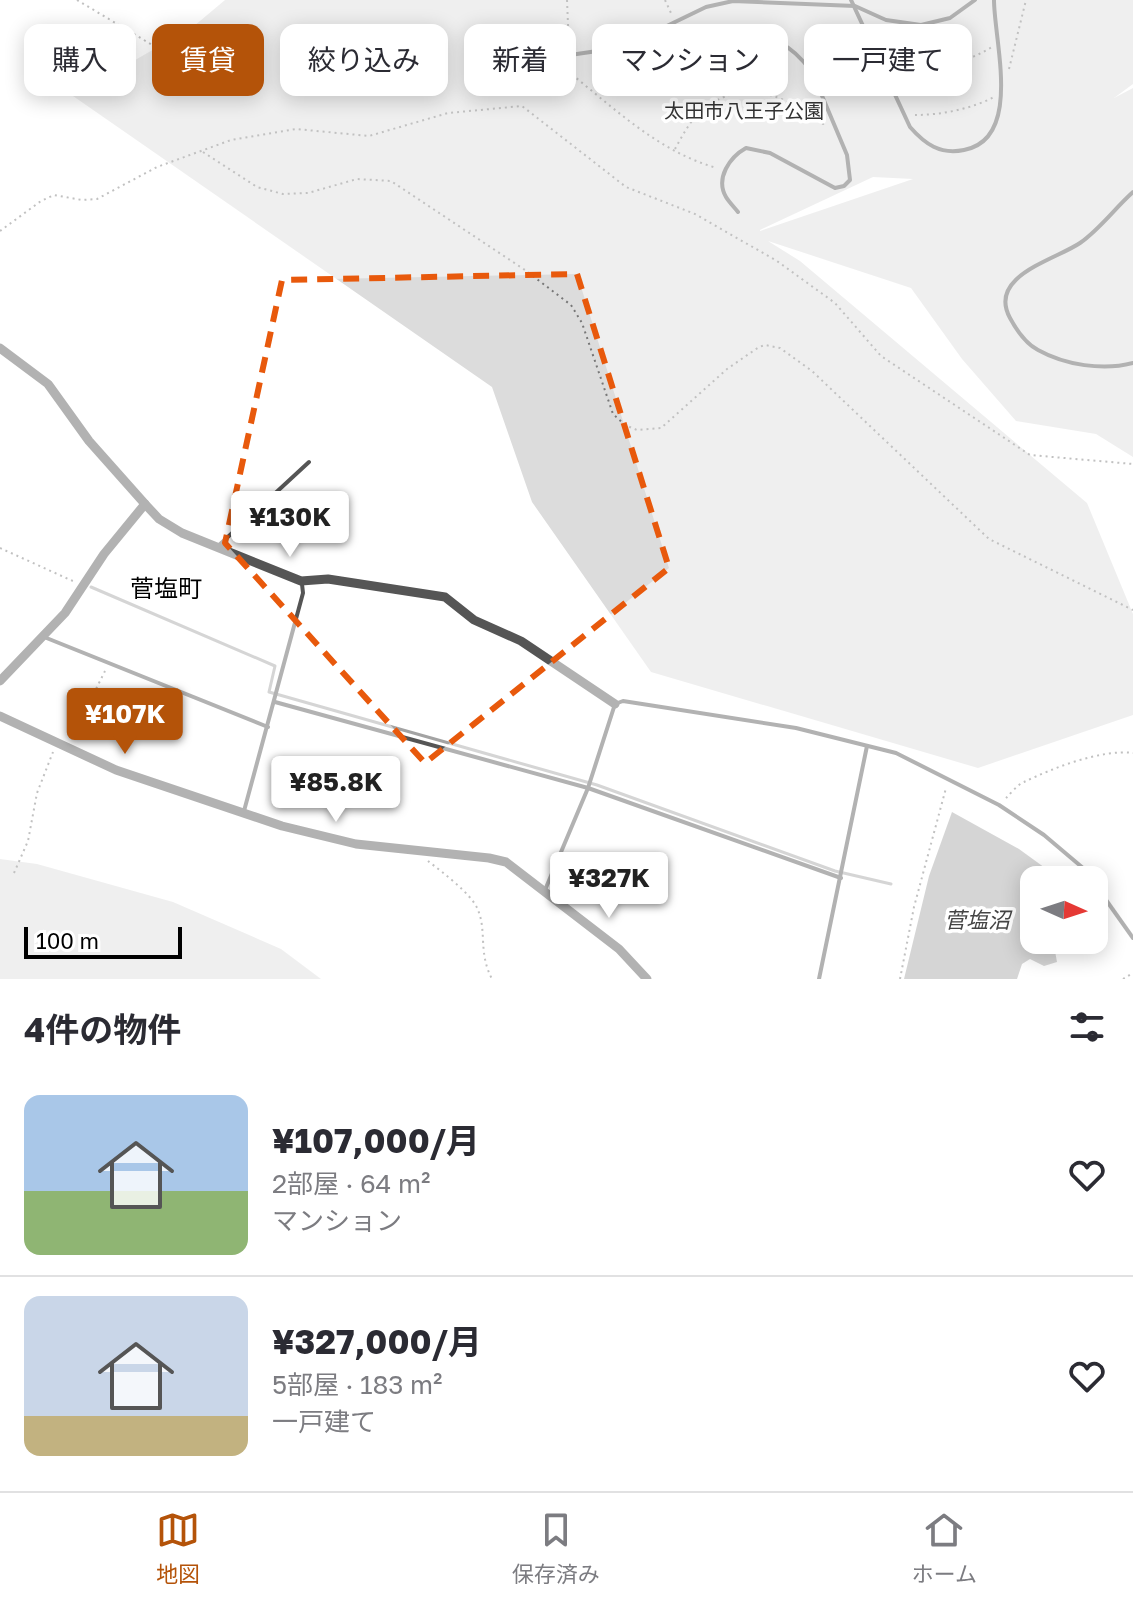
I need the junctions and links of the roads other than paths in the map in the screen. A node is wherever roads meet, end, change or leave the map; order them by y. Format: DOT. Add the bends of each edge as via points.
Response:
graph roads {
  1 [pos="851,0"];
  2 [pos="975,0"];
  3 [pos="994,0"];
  4 [pos="855,6"];
  5 [pos="668,24"];
  6 [pos="788,48"];
  7 [pos="1133,192"];
  8 [pos="738,212"];
  9 [pos="0,348"];
  10 [pos="1133,363"];
  11 [pos="309,462"];
  12 [pos="145,504"];
  13 [pos="218,546"];
  14 [pos="301,581"];
  15 [pos="44,637"];
  16 [pos="0,681"];
  17 [pos="275,702"];
  18 [pos="615,704"];
  19 [pos="0,716"];
  20 [pos="268,727"];
  21 [pos="867,745"];
  22 [pos="588,788"];
  23 [pos="244,812"];
  24 [pos="1081,866"];
  25 [pos="841,878"];
  26 [pos="545,890"];
  27 [pos="1108,903"];
  28 [pos="1133,938"];
  29 [pos="647,979"];
  30 [pos="819,979"];
  1 -- 4 [label="lane"];
  2 -- 4 [label="lane" via="950,18 921,25 886,20"];
  3 -- 4 [label="lane" via="1002,104 986,139 954,152 938,150 910,127"];
  4 -- 5 [label="lane" via="733,1"];
  6 -- 8 [label="lane" via="812,72 847,155 850,180 835,188 770,153 746,148 735,154 723,177 725,196"];
  7 -- 10 [label="lane" via="1089,236 1015,281 1006,305 1018,333 1038,350 1087,365"];
  9 -- 12 [label="street" via="48,384"];
  11 -- 13 [label="lane"];
  12 -- 13 [label="street" via="182,533"];
  12 -- 15 [label="street"];
  13 -- 14 [label="street"];
  14 -- 17 [label="lane" via="303,593"];
  14 -- 18 [label="street" via="328,579 445,597 474,620 521,641"];
  15 -- 16 [label="street"];
  15 -- 20 [label="lane"];
  17 -- 20 [label="lane"];
  17 -- 22 [label="lane"];
  18 -- 21 [label="lane" via="623,701 796,728"];
  18 -- 22 [label="lane"];
  19 -- 23 [label="street" via="143,781"];
  20 -- 23 [label="lane"];
  21 -- 24 [label="lane" via="896,753 999,805"];
  21 -- 25 [label="lane"];
  22 -- 25 [label="lane"];
  22 -- 26 [label="lane"];
  23 -- 26 [label="street" via="337,841 506,862"];
  25 -- 30 [label="lane"];
  26 -- 29 [label="street" via="619,949"];
  27 -- 28 [label="lane"];
}
